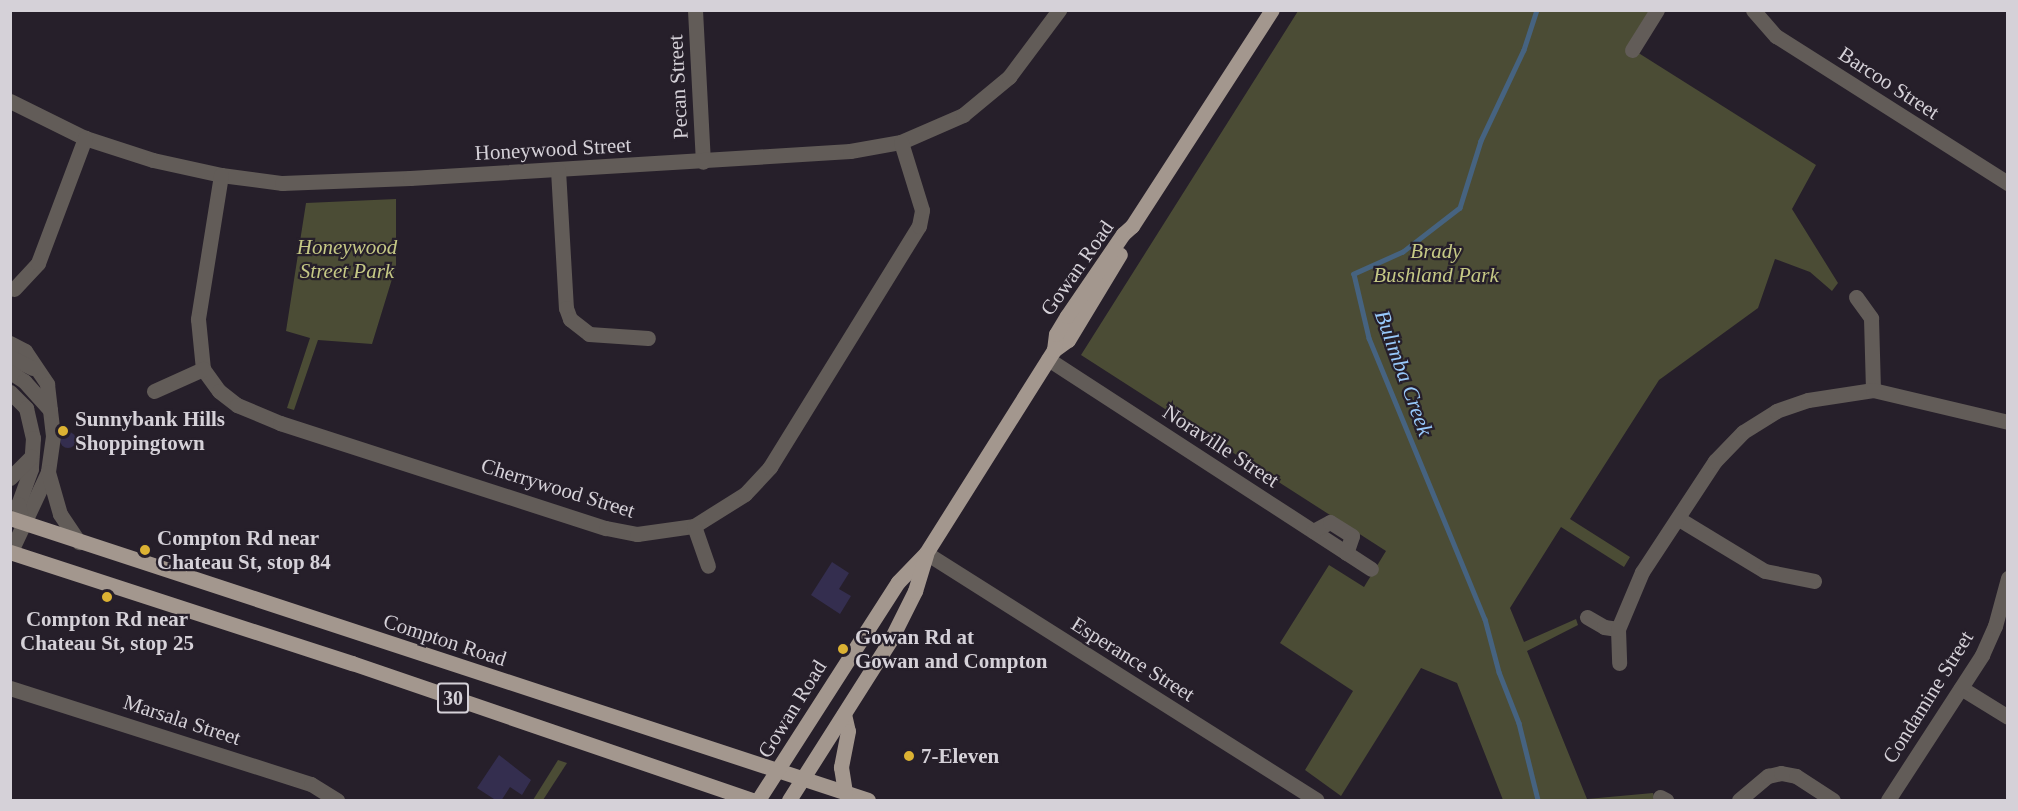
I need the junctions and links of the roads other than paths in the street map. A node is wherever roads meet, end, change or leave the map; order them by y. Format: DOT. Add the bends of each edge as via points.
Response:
graph roads {
  1 [pos="695,10"];
  2 [pos="1059,10"];
  3 [pos="1272,10"];
  4 [pos="1657,10"];
  5 [pos="1753,10"];
  6 [pos="1632,50"];
  7 [pos="10,101"];
  8 [pos="85,138"];
  9 [pos="901,142"];
  10 [pos="703,162"];
  11 [pos="558,170"];
  12 [pos="221,175"];
  13 [pos="2007,183"];
  14 [pos="14,289"];
  15 [pos="1856,297"];
  16 [pos="648,338"];
  17 [pos="10,343"];
  18 [pos="1051,354"];
  19 [pos="10,357"];
  20 [pos="33,368"];
  21 [pos="203,369"];
  22 [pos="10,372"];
  23 [pos="1873,390"];
  24 [pos="154,391"];
  25 [pos="10,392"];
  26 [pos="50,410"];
  27 [pos="2007,422"];
  28 [pos="32,457"];
  29 [pos="48,472"];
  30 [pos="10,478"];
  31 [pos="1679,519"];
  32 [pos="16,520"];
  33 [pos="694,526"];
  34 [pos="79,542"];
  35 [pos="11,552"];
  36 [pos="926,553"];
  37 [pos="708,567"];
  38 [pos="1371,569"];
  39 [pos="2007,578"];
  40 [pos="1814,581"];
  41 [pos="1587,617"];
  42 [pos="1618,628"];
  43 [pos="1619,663"];
  44 [pos="10,688"];
  45 [pos="1961,688"];
  46 [pos="844,714"];
  47 [pos="2007,717"];
  48 [pos="778,770"];
  49 [pos="803,779"];
  50 [pos="713,793"];
  51 [pos="845,793"];
  52 [pos="337,801"];
  53 [pos="752,801"];
  54 [pos="758,801"];
  55 [pos="789,801"];
  56 [pos="868,801"];
  57 [pos="1316,801"];
  58 [pos="1739,801"];
  59 [pos="1833,801"];
  60 [pos="1888,801"];
  1 -- 10 [label="street, Pecan Street"];
  2 -- 9 [label="street, Honeywood Street" via="1026,58 983,101 946,124"];
  3 -- 18 [label="main road, Gowan Road" via="1132,226 1067,315"];
  4 -- 6 [label="street"];
  5 -- 13 [label="street, Barcoo Street" via="1776,36"];
  7 -- 8 [label="street, Honeywood Street"];
  8 -- 12 [label="street, Honeywood Street" via="153,160"];
  8 -- 14 [label="street" via="38,263"];
  9 -- 10 [label="street, Honeywood Street" via="850,151"];
  9 -- 33 [label="street, Cherrywood Street" via="922,210 915,234 770,467 745,494"];
  10 -- 11 [label="street, Honeywood Street"];
  11 -- 12 [label="street, Honeywood Street" via="321,183"];
  11 -- 16 [label="street" via="566,308 570,319 589,334"];
  12 -- 21 [label="street" via="198,319"];
  15 -- 23 [label="street" via="1870,318"];
  17 -- 20 [label="street" via="25,351"];
  18 -- 36 [label="main road, Gowan Road"];
  18 -- 38 [label="street, Noraville Street"];
  19 -- 20 [label="street"];
  20 -- 26 [label="street" via="51,393"];
  21 -- 24 [label="street"];
  21 -- 33 [label="street, Cherrywood Street" via="237,405 280,423 606,528 637,534"];
  22 -- 26 [label="street" via="24,381"];
  23 -- 27 [label="street"];
  23 -- 31 [label="street" via="1808,400 1776,411 1743,432 1715,461"];
  25 -- 28 [label="street" via="26,408 31,421"];
  26 -- 29 [label="street" via="53,449"];
  28 -- 30 [label="street"];
  28 -- 32 [label="street"];
  29 -- 32 [label="street" via="35,504"];
  29 -- 34 [label="street" via="60,514"];
  31 -- 40 [label="street" via="1765,570"];
  31 -- 42 [label="street" via="1642,572"];
  32 -- 34 [label="main road, Compton Road / 30"];
  32 -- 35 [label="street"];
  33 -- 37 [label="street"];
  34 -- 48 [label="main road, Compton Road / 30"];
  35 -- 50 [label="main road, 30" via="352,663"];
  36 -- 46 [label="main road, Gowan Road" via="915,591 891,639"];
  36 -- 48 [label="main road, Gowan Road" via="898,582"];
  36 -- 57 [label="street, Esperance Street"];
  39 -- 45 [label="street, Condamine Street" via="1995,626"];
  41 -- 42 [label="street" via="1604,627"];
  42 -- 43 [label="street"];
  44 -- 52 [label="street, Marsala Street" via="311,784"];
  45 -- 47 [label="street"];
  45 -- 60 [label="street, Condamine Street"];
  46 -- 49 [label="main road, Gowan Road"];
  46 -- 51 [label="main road" via="848,731 841,767"];
  48 -- 49 [label="main road, Compton Road / 30"];
  48 -- 54 [label="main road, Gowan Road"];
  49 -- 51 [label="main road, Compton Road / 30"];
  49 -- 55 [label="main road, Gowan Road"];
  50 -- 53 [label="main road, 30"];
  51 -- 56 [label="main road, Compton Road / 30"];
  58 -- 59 [label="street" via="1768,776 1781,773 1796,776"];
}
